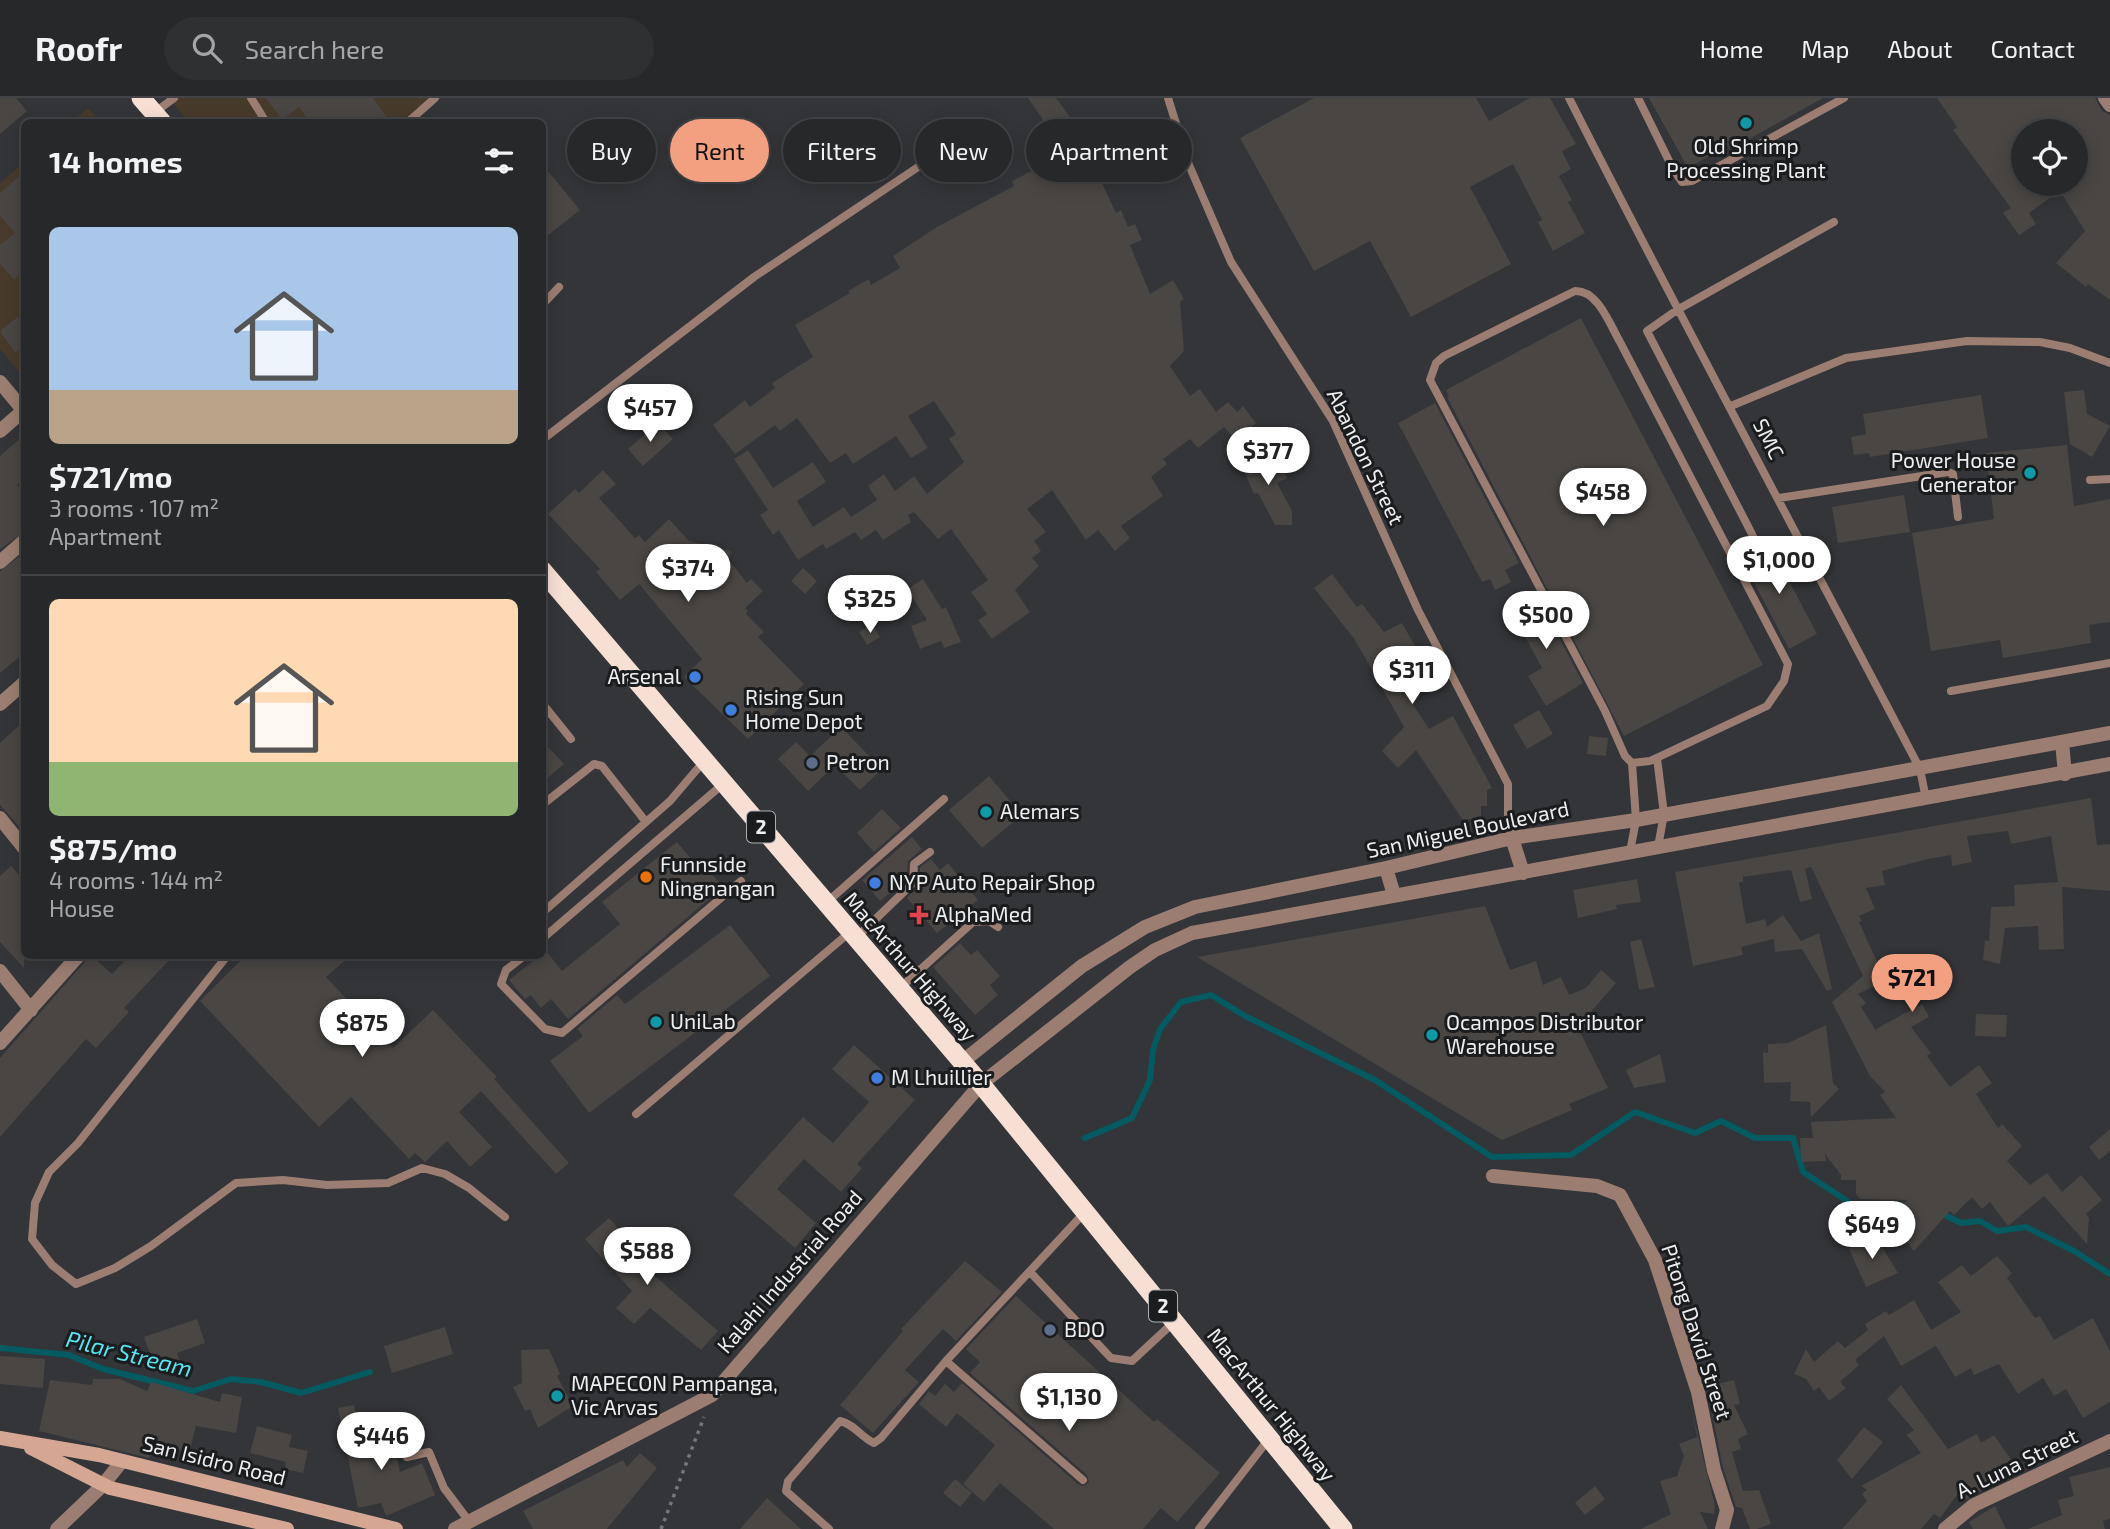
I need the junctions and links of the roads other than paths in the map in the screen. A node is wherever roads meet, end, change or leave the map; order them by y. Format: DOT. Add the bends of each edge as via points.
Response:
graph roads {
  1 [pos="173,98"];
  2 [pos="251,98"];
  3 [pos="435,98"];
  4 [pos="1168,98"];
  5 [pos="1569,98"];
  6 [pos="1638,98"];
  7 [pos="1844,98"];
  8 [pos="2105,98"];
  9 [pos="2110,105"];
  10 [pos="152,111"];
  11 [pos="264,119"];
  12 [pos="411,119"];
  13 [pos="915,169"];
  14 [pos="1834,222"];
  15 [pos="559,287"];
  16 [pos="546,301"];
  17 [pos="1677,310"];
  18 [pos="2110,363"];
  19 [pos="0,382"];
  20 [pos="1731,406"];
  21 [pos="21,407"];
  22 [pos="21,414"];
  23 [pos="0,431"];
  24 [pos="546,437"];
  25 [pos="2110,479"];
  26 [pos="2090,480"];
  27 [pos="1779,498"];
  28 [pos="1958,517"];
  29 [pos="1755,538"];
  30 [pos="21,544"];
  31 [pos="0,562"];
  32 [pos="546,575"];
  33 [pos="2110,663"];
  34 [pos="21,690"];
  35 [pos="1951,691"];
  36 [pos="0,704"];
  37 [pos="546,708"];
  38 [pos="2110,733"];
  39 [pos="571,739"];
  40 [pos="2062,742"];
  41 [pos="1657,758"];
  42 [pos="705,760"];
  43 [pos="1632,763"];
  44 [pos="2110,764"];
  45 [pos="1920,769"];
  46 [pos="2065,774"];
  47 [pos="724,783"];
  48 [pos="944,799"];
  49 [pos="1927,800"];
  50 [pos="546,802"];
  51 [pos="1664,814"];
  52 [pos="0,818"];
  53 [pos="1636,820"];
  54 [pos="646,822"];
  55 [pos="1512,838"];
  56 [pos="21,844"];
  57 [pos="1657,847"];
  58 [pos="930,852"];
  59 [pos="1630,852"];
  60 [pos="1386,868"];
  61 [pos="1523,873"];
  62 [pos="741,881"];
  63 [pos="1394,895"];
  64 [pos="825,903"];
  65 [pos="546,910"];
  66 [pos="998,928"];
  67 [pos="853,935"];
  68 [pos="546,936"];
  69 [pos="75,959"];
  70 [pos="225,959"];
  71 [pos="520,959"];
  72 [pos="0,971"];
  73 [pos="899,989"];
  74 [pos="31,1010"];
  75 [pos="0,1043"];
  76 [pos="962,1062"];
  77 [pos="981,1084"];
  78 [pos="636,1114"];
  79 [pos="1493,1176"];
  80 [pos="1086,1211"];
  81 [pos="505,1217"];
  82 [pos="1031,1273"];
  83 [pos="1174,1321"];
  84 [pos="946,1360"];
  85 [pos="0,1437"];
  86 [pos="1268,1440"];
  87 [pos="2110,1441"];
  88 [pos="20,1442"];
  89 [pos="407,1457"];
  90 [pos="122,1461"];
  91 [pos="1083,1480"];
  92 [pos="103,1485"];
  93 [pos="461,1525"];
  94 [pos="57,1529"];
  95 [pos="287,1529"];
  96 [pos="396,1529"];
  97 [pos="829,1529"];
  98 [pos="1199,1529"];
  99 [pos="1343,1529"];
  100 [pos="1722,1529"];
  101 [pos="1945,1529"];
  1 -- 10 [label="lane"];
  2 -- 11 [label="lane"];
  3 -- 12 [label="lane"];
  4 -- 55 [label="lane, Abandon Street" via="1189,164 1231,262 1333,421 1418,610 1508,784"];
  5 -- 17 [label="lane, SMC"];
  6 -- 7 [label="lane" via="1682,182 1692,181"];
  8 -- 9 [label="street"];
  13 -- 24 [label="lane" via="754,277"];
  14 -- 17 [label="lane"];
  15 -- 16 [label="lane"];
  17 -- 20 [label="lane, SMC"];
  17 -- 29 [label="lane" via="1648,327 1647,337"];
  18 -- 20 [label="lane" via="2040,342 1967,341 1846,358"];
  19 -- 21 [label="street"];
  20 -- 27 [label="lane, SMC"];
  22 -- 23 [label="street"];
  25 -- 26 [label="lane"];
  27 -- 28 [label="lane" via="1948,472 1957,488"];
  27 -- 45 [label="lane, SMC"];
  30 -- 31 [label="street"];
  32 -- 42 [label="highway, MacArthur Highway / 2"];
  33 -- 35 [label="lane"];
  34 -- 36 [label="street"];
  37 -- 39 [label="lane"];
  38 -- 40 [label="street, San Miguel Boulevard"];
  40 -- 45 [label="street, San Miguel Boulevard"];
  40 -- 46 [label="street"];
  41 -- 43 [label="lane"];
  41 -- 43 [label="lane" via="1767,706 1784,681 1788,664 1620,342 1592,296 1575,291 1444,356 1430,380"];
  41 -- 51 [label="lane"];
  42 -- 47 [label="highway, MacArthur Highway / 2"];
  42 -- 54 [label="lane" via="670,802"];
  43 -- 53 [label="lane"];
  44 -- 46 [label="street"];
  45 -- 49 [label="lane, SMC"];
  45 -- 51 [label="street, San Miguel Boulevard"];
  46 -- 49 [label="street"];
  47 -- 64 [label="highway, MacArthur Highway / 2"];
  47 -- 68 [label="lane"];
  48 -- 64 [label="lane"];
  49 -- 57 [label="street"];
  50 -- 54 [label="lane" via="594,764 601,766"];
  51 -- 53 [label="street, San Miguel Boulevard"];
  51 -- 57 [label="lane"];
  52 -- 56 [label="street"];
  53 -- 55 [label="street, San Miguel Boulevard"];
  53 -- 59 [label="lane"];
  54 -- 65 [label="lane"];
  55 -- 60 [label="street, San Miguel Boulevard"];
  55 -- 61 [label="street"];
  57 -- 59 [label="street"];
  58 -- 67 [label="lane" via="914,864 913,883"];
  59 -- 61 [label="street"];
  60 -- 63 [label="street"];
  60 -- 76 [label="street, San Miguel Boulevard" via="1226,900 1162,919 1082,966"];
  61 -- 63 [label="street"];
  62 -- 71 [label="lane" via="562,1032 545,1029 501,984 506,970"];
  63 -- 77 [label="street" via="1192,933 1155,950"];
  64 -- 67 [label="highway, MacArthur Highway / 2"];
  66 -- 73 [label="lane" via="989,921 973,922"];
  67 -- 73 [label="highway, MacArthur Highway / 2"];
  67 -- 78 [label="lane"];
  69 -- 74 [label="street"];
  70 -- 81 [label="lane" via="78,1143 49,1172 35,1203 32,1239 52,1265 76,1284 115,1268 236,1183 388,1183 422,1168 445,1174"];
  72 -- 74 [label="street"];
  73 -- 76 [label="highway, MacArthur Highway / 2"];
  74 -- 75 [label="street"];
  76 -- 77 [label="highway, MacArthur Highway / 2"];
  77 -- 80 [label="highway, MacArthur Highway / 2"];
  77 -- 93 [label="street, Kalahi Industrial Road" via="712,1395"];
  79 -- 100 [label="street, Pitong David Street" via="1597,1186 1620,1195 1655,1260 1698,1392 1727,1510"];
  80 -- 82 [label="lane"];
  80 -- 83 [label="highway, MacArthur Highway / 2"];
  82 -- 83 [label="lane" via="1111,1358 1132,1360"];
  82 -- 84 [label="lane"];
  83 -- 86 [label="highway, MacArthur Highway / 2"];
  84 -- 91 [label="lane"];
  84 -- 97 [label="lane" via="881,1438 874,1443 841,1421 788,1481 786,1491"];
  85 -- 88 [label="main road, San Isidro Road"];
  86 -- 98 [label="lane"];
  86 -- 99 [label="highway, MacArthur Highway / 2"];
  87 -- 101 [label="street, A. Luna Street" via="1974,1505"];
  88 -- 90 [label="main road, San Isidro Road"];
  88 -- 92 [label="main road, San Isidro Road"];
  89 -- 93 [label="lane" via="429,1452"];
  90 -- 92 [label="street"];
  90 -- 96 [label="main road, San Isidro Road"];
  92 -- 94 [label="street"];
  92 -- 95 [label="main road, San Isidro Road"];
}
